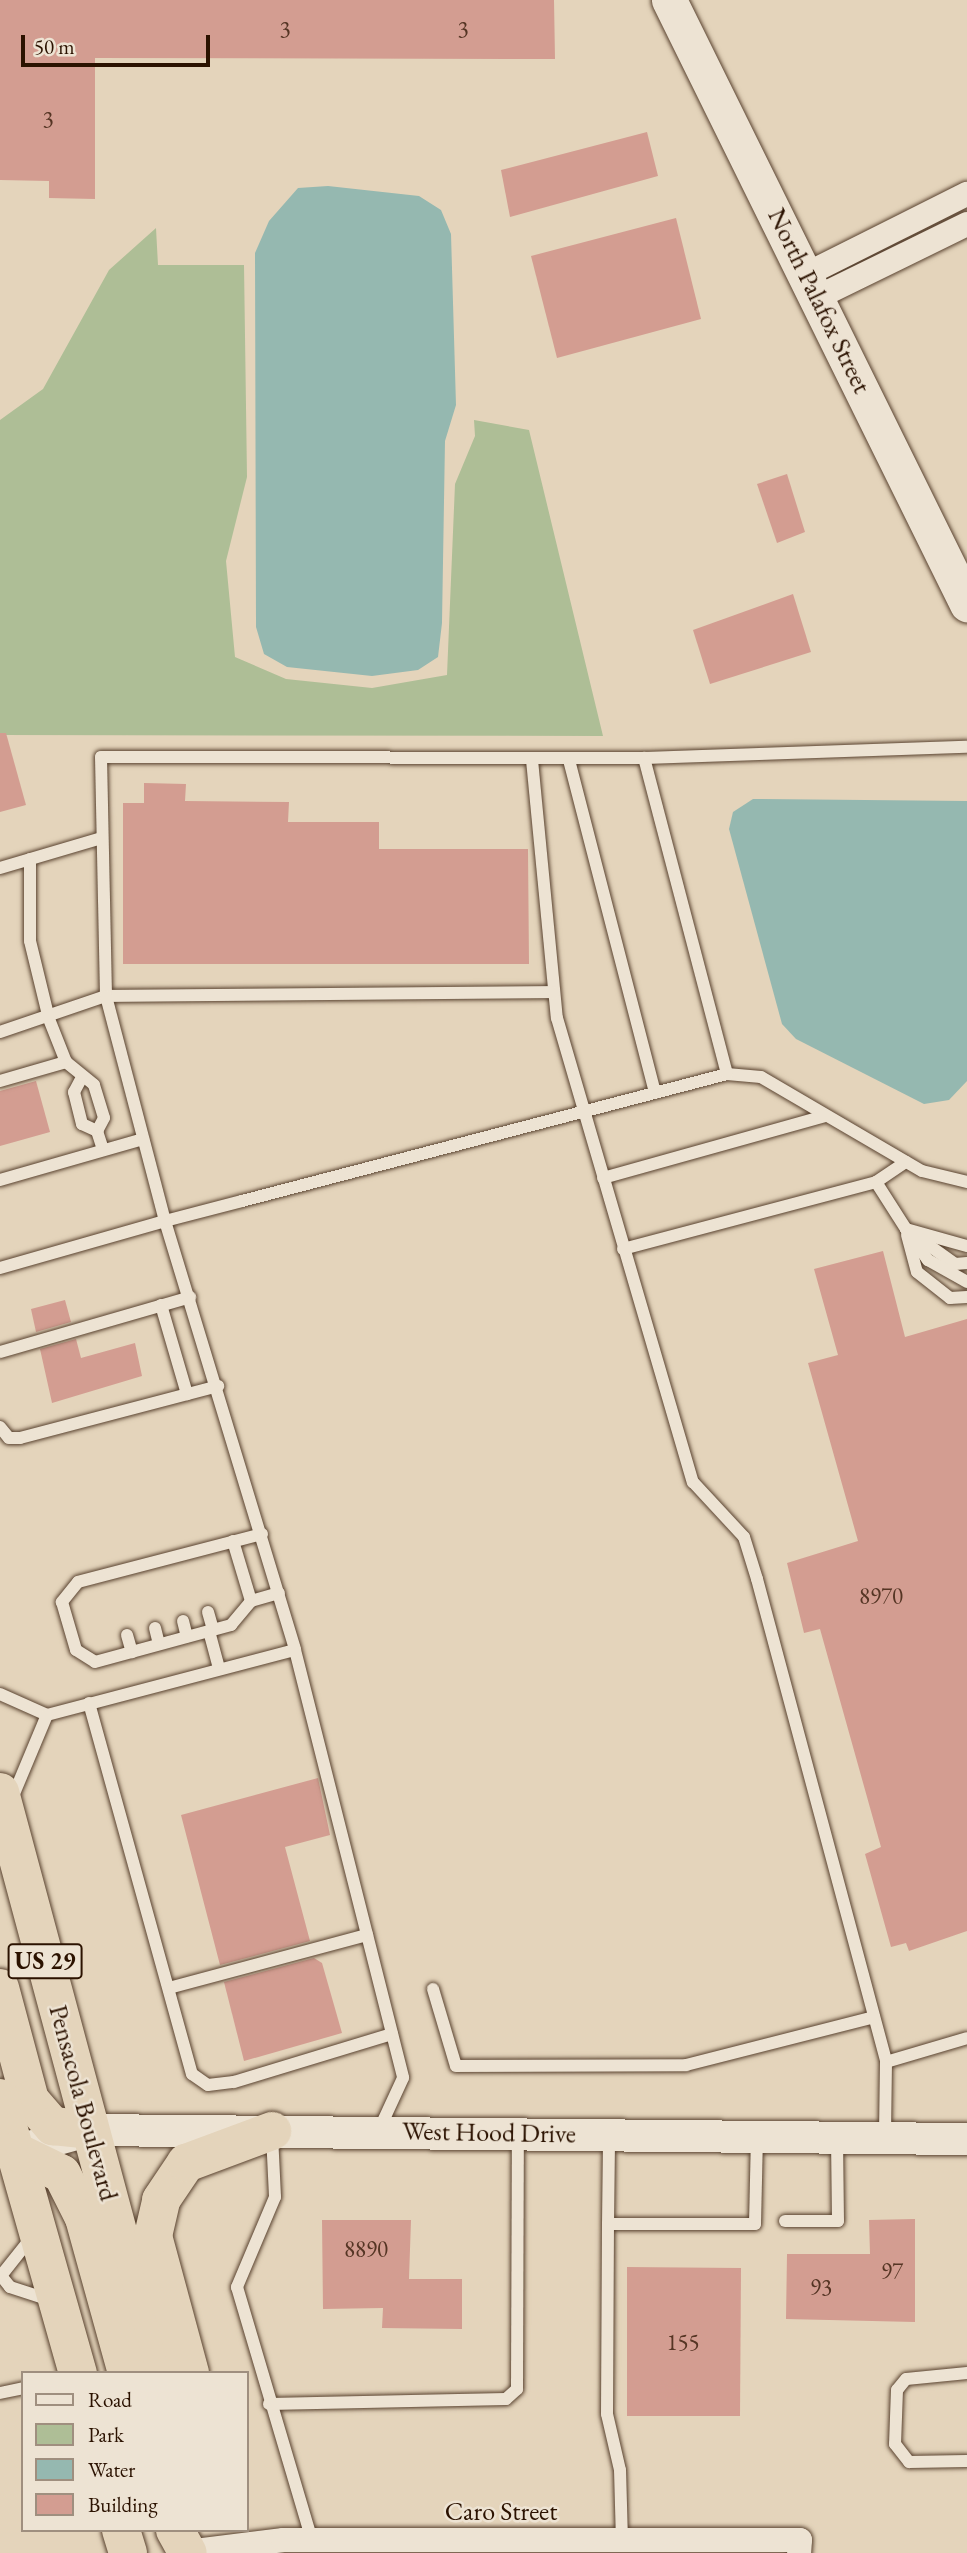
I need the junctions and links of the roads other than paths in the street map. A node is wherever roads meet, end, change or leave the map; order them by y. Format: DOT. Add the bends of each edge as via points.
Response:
graph roads {
  1 [pos="669,0"];
  2 [pos="967,194"];
  3 [pos="967,224"];
  4 [pos="812,286"];
  5 [pos="957,561"];
  6 [pos="967,604"];
  7 [pos="967,747"];
  8 [pos="643,758"];
  9 [pos="532,760"];
  10 [pos="569,760"];
  11 [pos="102,838"];
  12 [pos="30,859"];
  13 [pos="0,868"];
  14 [pos="554,992"];
  15 [pos="106,996"];
  16 [pos="49,1019"];
  17 [pos="0,1032"];
  18 [pos="66,1062"];
  19 [pos="727,1074"];
  20 [pos="81,1079"];
  21 [pos="0,1080"];
  22 [pos="654,1093"];
  23 [pos="584,1111"];
  24 [pos="825,1116"];
  25 [pos="97,1131"];
  26 [pos="143,1139"];
  27 [pos="103,1150"];
  28 [pos="906,1162"];
  29 [pos="604,1178"];
  30 [pos="0,1180"];
  31 [pos="876,1182"];
  32 [pos="967,1182"];
  33 [pos="165,1221"];
  34 [pos="906,1230"];
  35 [pos="967,1246"];
  36 [pos="623,1249"];
  37 [pos="967,1263"];
  38 [pos="0,1268"];
  39 [pos="967,1283"];
  40 [pos="190,1297"];
  41 [pos="967,1297"];
  42 [pos="161,1305"];
  43 [pos="0,1352"];
  44 [pos="218,1386"];
  45 [pos="187,1394"];
  46 [pos="0,1427"];
  47 [pos="262,1534"];
  48 [pos="233,1541"];
  49 [pos="279,1593"];
  50 [pos="251,1601"];
  51 [pos="208,1612"];
  52 [pos="183,1621"];
  53 [pos="155,1628"];
  54 [pos="211,1630"];
  55 [pos="127,1635"];
  56 [pos="187,1637"];
  57 [pos="159,1644"];
  58 [pos="295,1650"];
  59 [pos="132,1652"];
  60 [pos="219,1669"];
  61 [pos="0,1695"];
  62 [pos="89,1703"];
  63 [pos="47,1715"];
  64 [pos="3,1803"];
  65 [pos="367,1935"];
  66 [pos="0,1988"];
  67 [pos="169,1988"];
  68 [pos="433,1989"];
  69 [pos="874,2017"];
  70 [pos="392,2034"];
  71 [pos="967,2038"];
  72 [pos="886,2062"];
  73 [pos="0,2098"];
  74 [pos="90,2130"];
  75 [pos="272,2131"];
  76 [pos="378,2132"];
  77 [pos="518,2134"];
  78 [pos="609,2135"];
  79 [pos="757,2137"];
  80 [pos="837,2138"];
  81 [pos="885,2138"];
  82 [pos="967,2139"];
  83 [pos="15,2151"];
  84 [pos="785,2221"];
  85 [pos="608,2224"];
  86 [pos="40,2227"];
  87 [pos="1,2277"];
  88 [pos="59,2303"];
  89 [pos="77,2371"];
  90 [pos="126,2371"];
  91 [pos="155,2371"];
  92 [pos="189,2371"];
  93 [pos="967,2373"];
  94 [pos="21,2388"];
  95 [pos="0,2393"];
  96 [pos="270,2404"];
  97 [pos="967,2460"];
  98 [pos="122,2532"];
  99 [pos="195,2541"];
  100 [pos="312,2541"];
  101 [pos="622,2541"];
  102 [pos="504,2547"];
  103 [pos="800,2547"];
  104 [pos="128,2553"];
  1 -- 4 [label="main road, North Palafox Street"];
  2 -- 4 [label="street"];
  3 -- 4 [label="street"];
  4 -- 5 [label="main road, North Palafox Street"];
  5 -- 6 [label="main road, North Palafox Street"];
  7 -- 8 [label="lane"];
  8 -- 10 [label="lane"];
  8 -- 19 [label="lane"];
  9 -- 10 [label="lane"];
  9 -- 11 [label="lane" via="101,757"];
  9 -- 14 [label="lane"];
  10 -- 22 [label="lane"];
  11 -- 12 [label="lane"];
  11 -- 15 [label="lane"];
  12 -- 13 [label="lane"];
  12 -- 16 [label="lane" via="30,941"];
  14 -- 15 [label="lane"];
  14 -- 23 [label="lane"];
  15 -- 16 [label="lane"];
  15 -- 26 [label="lane"];
  16 -- 17 [label="lane"];
  16 -- 18 [label="lane"];
  18 -- 20 [label="lane"];
  18 -- 21 [label="lane"];
  19 -- 22 [label="lane"];
  19 -- 24 [label="lane" via="761,1077"];
  20 -- 25 [label="lane" via="94,1085 104,1118"];
  20 -- 25 [label="lane" via="74,1092 82,1124"];
  22 -- 23 [label="lane"];
  23 -- 29 [label="lane"];
  23 -- 33 [label="lane"];
  24 -- 28 [label="lane"];
  24 -- 29 [label="lane"];
  25 -- 27 [label="lane"];
  26 -- 27 [label="lane"];
  26 -- 33 [label="lane"];
  27 -- 30 [label="lane"];
  28 -- 31 [label="lane"];
  28 -- 32 [label="lane" via="953,1183"];
  29 -- 36 [label="lane"];
  31 -- 34 [label="lane"];
  31 -- 36 [label="lane"];
  33 -- 38 [label="lane"];
  33 -- 40 [label="lane"];
  34 -- 35 [label="lane"];
  34 -- 37 [label="lane" via="955,1264"];
  34 -- 39 [label="lane" via="928,1260"];
  34 -- 41 [label="lane" via="917,1272 950,1298"];
  36 -- 69 [label="lane" via="693,1482 744,1537"];
  40 -- 42 [label="lane"];
  40 -- 44 [label="lane"];
  42 -- 43 [label="lane"];
  42 -- 45 [label="lane"];
  44 -- 45 [label="lane"];
  44 -- 47 [label="lane"];
  45 -- 46 [label="lane" via="20,1438 9,1438"];
  47 -- 48 [label="lane"];
  47 -- 49 [label="lane"];
  48 -- 50 [label="lane"];
  48 -- 59 [label="lane" via="192,1557 68,1589 62,1602 76,1650 95,1662"];
  49 -- 50 [label="lane"];
  49 -- 58 [label="lane"];
  50 -- 54 [label="lane" via="231,1625"];
  51 -- 54 [label="lane"];
  52 -- 56 [label="lane"];
  53 -- 57 [label="lane"];
  54 -- 56 [label="lane"];
  54 -- 60 [label="lane"];
  55 -- 59 [label="lane"];
  56 -- 57 [label="lane"];
  57 -- 59 [label="lane"];
  58 -- 60 [label="lane"];
  58 -- 65 [label="lane"];
  60 -- 62 [label="lane"];
  61 -- 63 [label="lane"];
  62 -- 63 [label="lane"];
  62 -- 67 [label="lane"];
  63 -- 64 [label="lane"];
  64 -- 74 [label="highway, Pensacola Boulevard / US 29"];
  65 -- 67 [label="lane"];
  65 -- 70 [label="lane"];
  66 -- 74 [label="highway" via="30,2100 53,2126"];
  67 -- 70 [label="lane" via="192,2074 208,2085"];
  68 -- 69 [label="lane" via="456,2066 686,2065"];
  69 -- 72 [label="lane"];
  70 -- 76 [label="lane" via="403,2078"];
  71 -- 72 [label="lane"];
  72 -- 81 [label="lane"];
  73 -- 83 [label="highway"];
  74 -- 75 [label="street, West Hood Drive"];
  74 -- 83 [label="street, West Hood Drive"];
  74 -- 91 [label="highway, Pensacola Boulevard / US 29"];
  75 -- 76 [label="street, West Hood Drive"];
  75 -- 92 [label="highway" via="186,2163 161,2200 153,2236"];
  75 -- 96 [label="lane" via="275,2197 237,2287"];
  76 -- 77 [label="street, West Hood Drive"];
  77 -- 78 [label="street, West Hood Drive"];
  77 -- 96 [label="lane" via="517,2389 506,2399"];
  78 -- 79 [label="street, West Hood Drive"];
  78 -- 85 [label="lane"];
  79 -- 80 [label="street, West Hood Drive"];
  79 -- 85 [label="lane" via="755,2224"];
  80 -- 81 [label="street, West Hood Drive"];
  80 -- 84 [label="lane" via="838,2221"];
  81 -- 82 [label="street, West Hood Drive"];
  83 -- 86 [label="highway"];
  83 -- 90 [label="highway" via="62,2174 85,2218"];
  85 -- 101 [label="lane" via="607,2414 620,2470"];
  86 -- 87 [label="lane"];
  86 -- 88 [label="highway"];
  87 -- 88 [label="lane" via="10,2287"];
  88 -- 89 [label="highway"];
  93 -- 97 [label="lane" via="906,2379 897,2389 895,2444 909,2462"];
  94 -- 95 [label="lane"];
  96 -- 100 [label="lane"];
  98 -- 104 [label="highway"];
  99 -- 100 [label="street, Caro Street"];
  100 -- 102 [label="street, Caro Street"];
  101 -- 102 [label="street, Caro Street"];
  101 -- 103 [label="street, Caro Street"];
}
